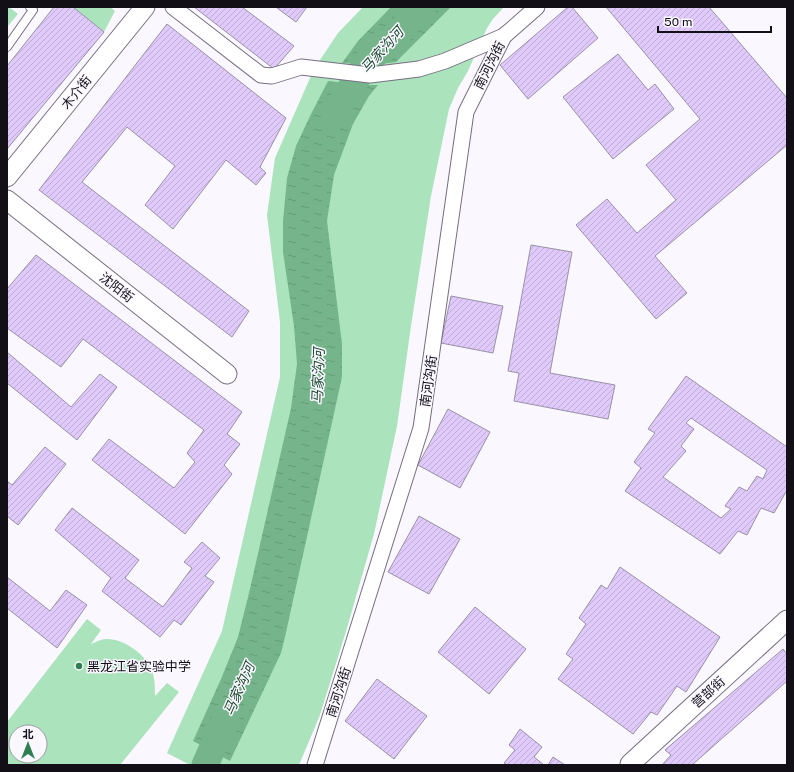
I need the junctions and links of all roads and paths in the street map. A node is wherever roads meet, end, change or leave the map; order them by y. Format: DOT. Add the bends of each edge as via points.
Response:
graph roads {
  1 [pos="30,7"];
  2 [pos="173,7"];
  3 [pos="529,7"];
  4 [pos="538,7"];
  5 [pos="135,11"];
  6 [pos="504,36"];
  7 [pos="7,47"];
  8 [pos="7,178"];
  9 [pos="7,200"];
  10 [pos="227,374"];
  11 [pos="787,620"];
  12 [pos="315,765"];
  13 [pos="630,765"];
  1 -- 7 [label="lane" via="33,10"];
  2 -- 6 [label="street" via="261,75 272,76 301,67 370,75 419,69"];
  3 -- 6 [label="street"];
  4 -- 6 [label="street, 南河沟街"];
  5 -- 8 [label="street, 木介街"];
  6 -- 12 [label="street, 南河沟街" via="466,112 421,428"];
  9 -- 10 [label="street, 沈阳街"];
  11 -- 13 [label="street, 营部街"];
}
